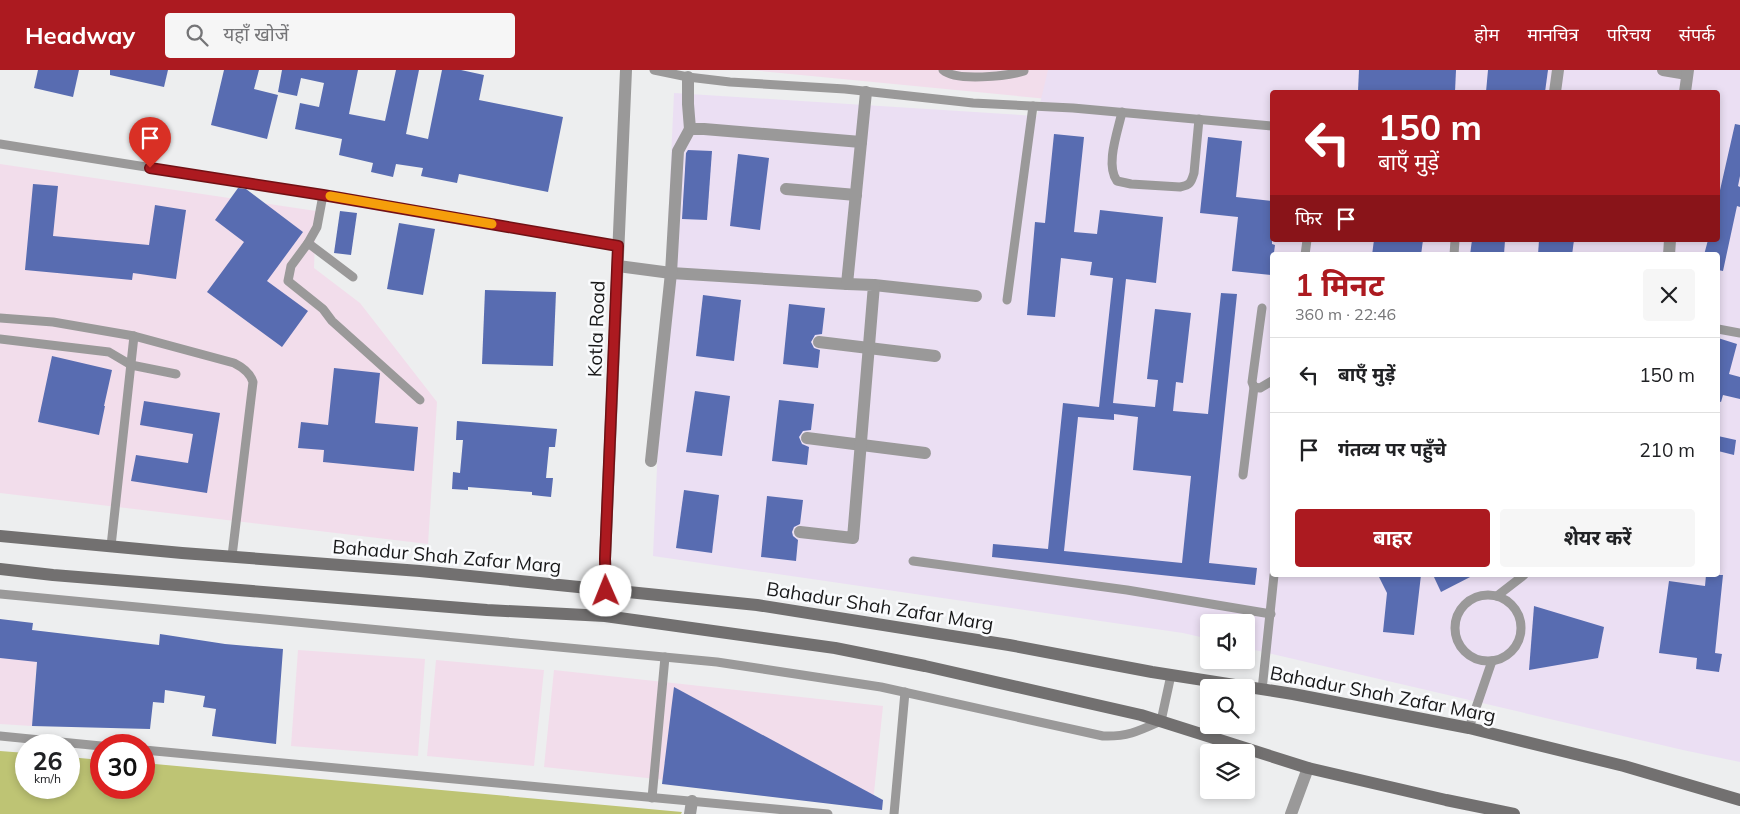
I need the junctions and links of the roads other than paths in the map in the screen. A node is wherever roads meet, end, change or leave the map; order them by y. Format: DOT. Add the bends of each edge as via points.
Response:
graph roads {
  1 [pos="626,70"];
  2 [pos="654,70"];
  3 [pos="943,70"];
  4 [pos="1558,70"];
  5 [pos="1663,70"];
  6 [pos="1024,71"];
  7 [pos="1688,72"];
  8 [pos="688,77"];
  9 [pos="1555,90"];
  10 [pos="1685,90"];
  11 [pos="866,92"];
  12 [pos="1033,106"];
  13 [pos="1122,112"];
  14 [pos="1198,119"];
  15 [pos="1270,126"];
  16 [pos="690,129"];
  17 [pos="861,142"];
  18 [pos="0,144"];
  19 [pos="786,189"];
  20 [pos="323,195"];
  21 [pos="856,195"];
  22 [pos="308,243"];
  23 [pos="618,246"];
  24 [pos="618,266"];
  25 [pos="671,273"];
  26 [pos="353,277"];
  27 [pos="847,284"];
  28 [pos="874,285"];
  29 [pos="976,296"];
  30 [pos="1007,300"];
  31 [pos="1262,308"];
  32 [pos="0,318"];
  33 [pos="1720,329"];
  34 [pos="1740,333"];
  35 [pos="134,336"];
  36 [pos="0,338"];
  37 [pos="819,342"];
  38 [pos="868,348"];
  39 [pos="935,356"];
  40 [pos="131,366"];
  41 [pos="176,374"];
  42 [pos="1270,382"];
  43 [pos="1254,387"];
  44 [pos="420,400"];
  45 [pos="807,438"];
  46 [pos="861,445"];
  47 [pos="925,453"];
  48 [pos="651,461"];
  49 [pos="1243,475"];
  50 [pos="800,532"];
  51 [pos="0,536"];
  52 [pos="111,546"];
  53 [pos="232,556"];
  54 [pos="912,561"];
  55 [pos="0,569"];
  56 [pos="1274,577"];
  57 [pos="1521,577"];
  58 [pos="606,591"];
  59 [pos="0,594"];
  60 [pos="1497,596"];
  61 [pos="1271,614"];
  62 [pos="665,658"];
  63 [pos="1492,661"];
  64 [pos="1172,675"];
  65 [pos="1262,690"];
  66 [pos="905,692"];
  67 [pos="1161,721"];
  68 [pos="1469,728"];
  69 [pos="0,736"];
  70 [pos="90,745"];
  71 [pos="155,751"];
  72 [pos="1308,768"];
  73 [pos="1739,797"];
  74 [pos="652,798"];
  75 [pos="691,808"];
  76 [pos="828,814"];
  77 [pos="894,814"];
  78 [pos="1291,814"];
  79 [pos="1514,814"];
  1 -- 23 [label="street, Kotla Road"];
  2 -- 8 [label="lane"];
  3 -- 6 [label="lane" via="951,75 987,77"];
  4 -- 9 [label="street"];
  5 -- 7 [label="street"];
  7 -- 10 [label="street"];
  8 -- 11 [label="lane"];
  8 -- 16 [label="street"];
  11 -- 12 [label="lane"];
  11 -- 17 [label="street"];
  12 -- 13 [label="lane"];
  12 -- 30 [label="lane"];
  13 -- 14 [label="lane"];
  13 -- 14 [label="lane" via="1111,165 1117,181 1131,184 1188,186 1194,174"];
  14 -- 15 [label="lane"];
  16 -- 17 [label="street"];
  16 -- 25 [label="street" via="678,151"];
  17 -- 21 [label="street"];
  18 -- 20 [label="lane"];
  19 -- 21 [label="street"];
  20 -- 22 [label="lane" via="317,227"];
  20 -- 23 [label="lane"];
  21 -- 27 [label="street"];
  22 -- 26 [label="lane"];
  22 -- 44 [label="lane" via="291,266 288,280"];
  23 -- 24 [label="street, Kotla Road"];
  24 -- 25 [label="street"];
  24 -- 58 [label="street, Kotla Road"];
  25 -- 27 [label="street"];
  25 -- 48 [label="street"];
  27 -- 28 [label="street"];
  28 -- 29 [label="street"];
  28 -- 38 [label="street"];
  31 -- 43 [label="lane"];
  32 -- 35 [label="lane" via="53,322"];
  33 -- 34 [label="lane"];
  35 -- 40 [label="lane"];
  35 -- 53 [label="lane" via="234,363 252,377"];
  36 -- 40 [label="lane" via="108,352"];
  37 -- 38 [label="street"];
  38 -- 39 [label="street"];
  38 -- 46 [label="street"];
  40 -- 41 [label="lane"];
  40 -- 52 [label="lane"];
  42 -- 43 [label="lane" via="1260,388"];
  43 -- 49 [label="lane"];
  45 -- 46 [label="street"];
  46 -- 47 [label="street"];
  46 -- 50 [label="street" via="853,538"];
  51 -- 52 [label="main road, Bahadur Shah Zafar Marg"];
  52 -- 53 [label="main road, Bahadur Shah Zafar Marg"];
  53 -- 58 [label="main road, Bahadur Shah Zafar Marg" via="420,571"];
  54 -- 61 [label="lane" via="1127,590"];
  55 -- 67 [label="main road" via="487,610 605,616 835,648"];
  56 -- 61 [label="lane"];
  57 -- 60 [label="lane"];
  58 -- 64 [label="main road, Bahadur Shah Zafar Marg" via="757,605"];
  59 -- 62 [label="lane"];
  60 -- 63 [label="lane" via="1517,613 1521,631 1515,648 1501,659"];
  60 -- 63 [label="lane" via="1479,596 1463,605 1454,630 1460,648 1467,654 1474,659"];
  61 -- 65 [label="lane"];
  62 -- 66 [label="lane" via="727,664"];
  62 -- 74 [label="lane"];
  63 -- 68 [label="lane"];
  64 -- 65 [label="main road, Bahadur Shah Zafar Marg"];
  64 -- 67 [label="lane"];
  65 -- 68 [label="main road, Bahadur Shah Zafar Marg"];
  66 -- 67 [label="lane" via="1103,736 1134,734"];
  66 -- 77 [label="lane"];
  67 -- 72 [label="main road"];
  68 -- 73 [label="main road, Bahadur Shah Zafar Marg"];
  69 -- 70 [label="lane"];
  71 -- 74 [label="lane"];
  72 -- 78 [label="street"];
  72 -- 79 [label="main road"];
  74 -- 75 [label="lane"];
  75 -- 76 [label="lane"];
}
